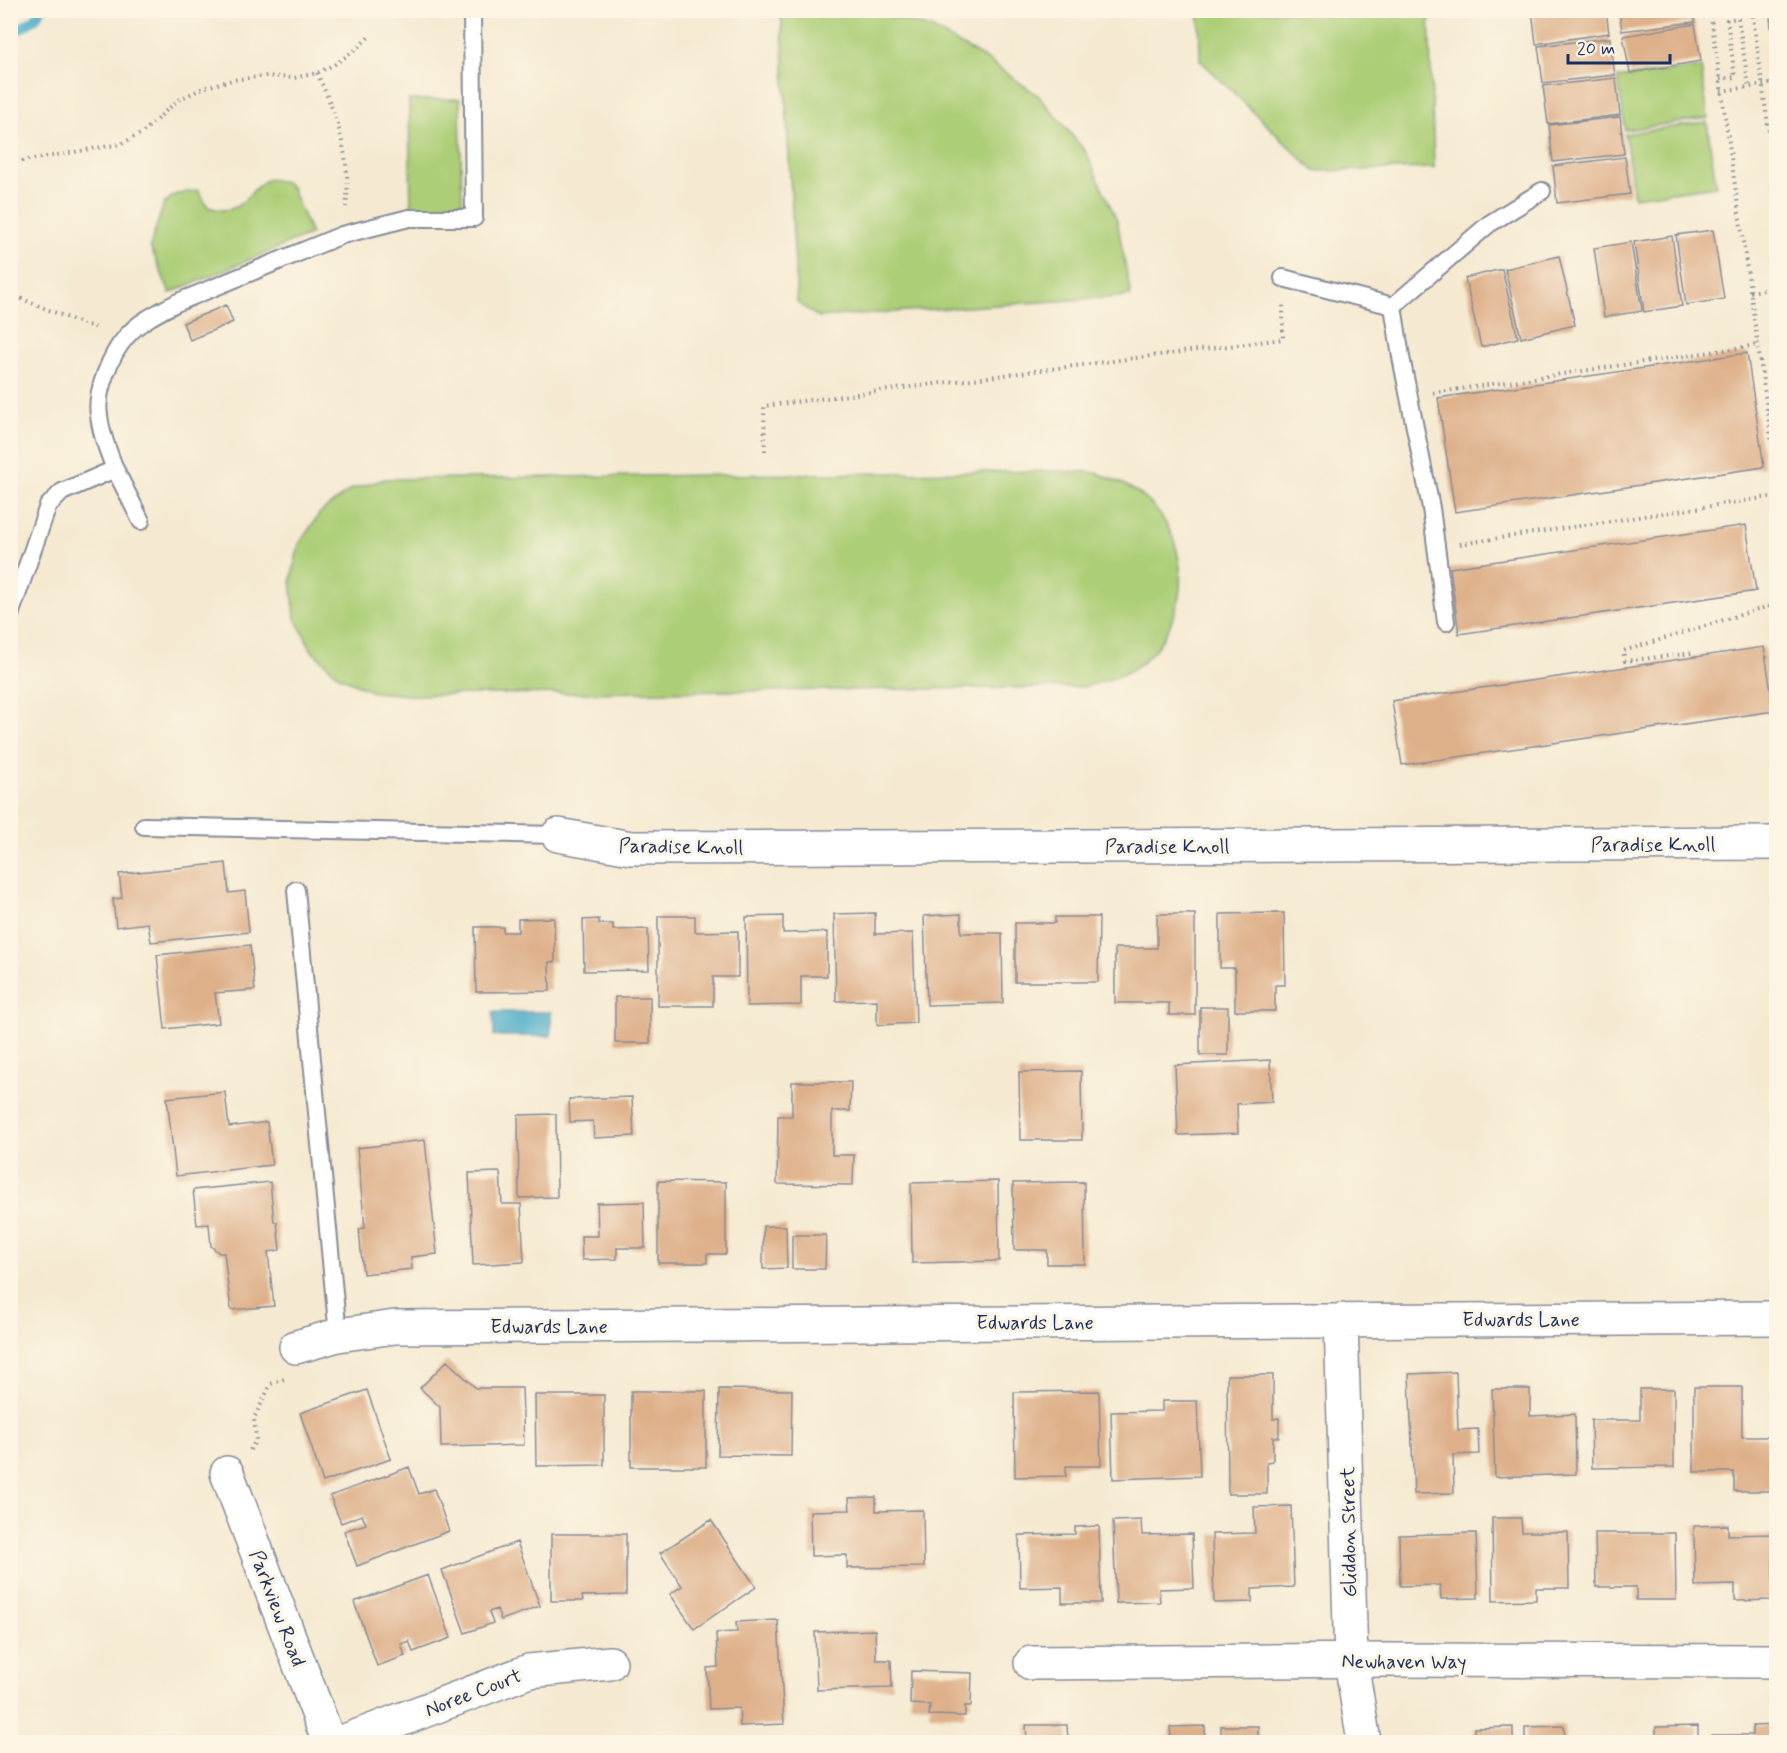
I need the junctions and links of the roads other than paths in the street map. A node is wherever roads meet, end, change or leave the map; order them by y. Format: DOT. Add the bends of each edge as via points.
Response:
graph roads {
  1 [pos="472,10"];
  2 [pos="1542,191"];
  3 [pos="1284,278"];
  4 [pos="1394,306"];
  5 [pos="115,469"];
  6 [pos="141,521"];
  7 [pos="10,615"];
  8 [pos="1446,622"];
  9 [pos="144,826"];
  10 [pos="558,835"];
  11 [pos="1776,843"];
  12 [pos="296,890"];
  13 [pos="1776,1318"];
  14 [pos="1341,1320"];
  15 [pos="338,1335"];
  16 [pos="301,1345"];
  17 [pos="229,1479"];
  18 [pos="1351,1661"];
  19 [pos="1776,1661"];
  20 [pos="1031,1663"];
  21 [pos="610,1664"];
  22 [pos="329,1743"];
  23 [pos="342,1743"];
  24 [pos="1364,1743"];
  1 -- 5 [label="lane" via="474,218 409,218 342,235 150,317 126,336 102,385 98,412"];
  2 -- 4 [label="lane" via="1489,224"];
  3 -- 4 [label="lane"];
  4 -- 8 [label="lane" via="1431,508"];
  5 -- 6 [label="lane"];
  5 -- 7 [label="lane" via="62,492 48,506"];
  9 -- 10 [label="lane"];
  10 -- 11 [label="street, Paradise Knoll" via="631,848"];
  12 -- 15 [label="lane"];
  13 -- 14 [label="street, Edwards Lane"];
  14 -- 15 [label="street, Edwards Lane" via="394,1327"];
  14 -- 18 [label="street, Gliddon Street"];
  15 -- 16 [label="street, Edwards Lane"];
  17 -- 22 [label="street, Parkview Road"];
  18 -- 19 [label="street, Newhaven Way"];
  18 -- 20 [label="street, Newhaven Way"];
  18 -- 24 [label="street, Gliddon Street"];
  21 -- 23 [label="street, Noree Court" via="529,1671"];
}
